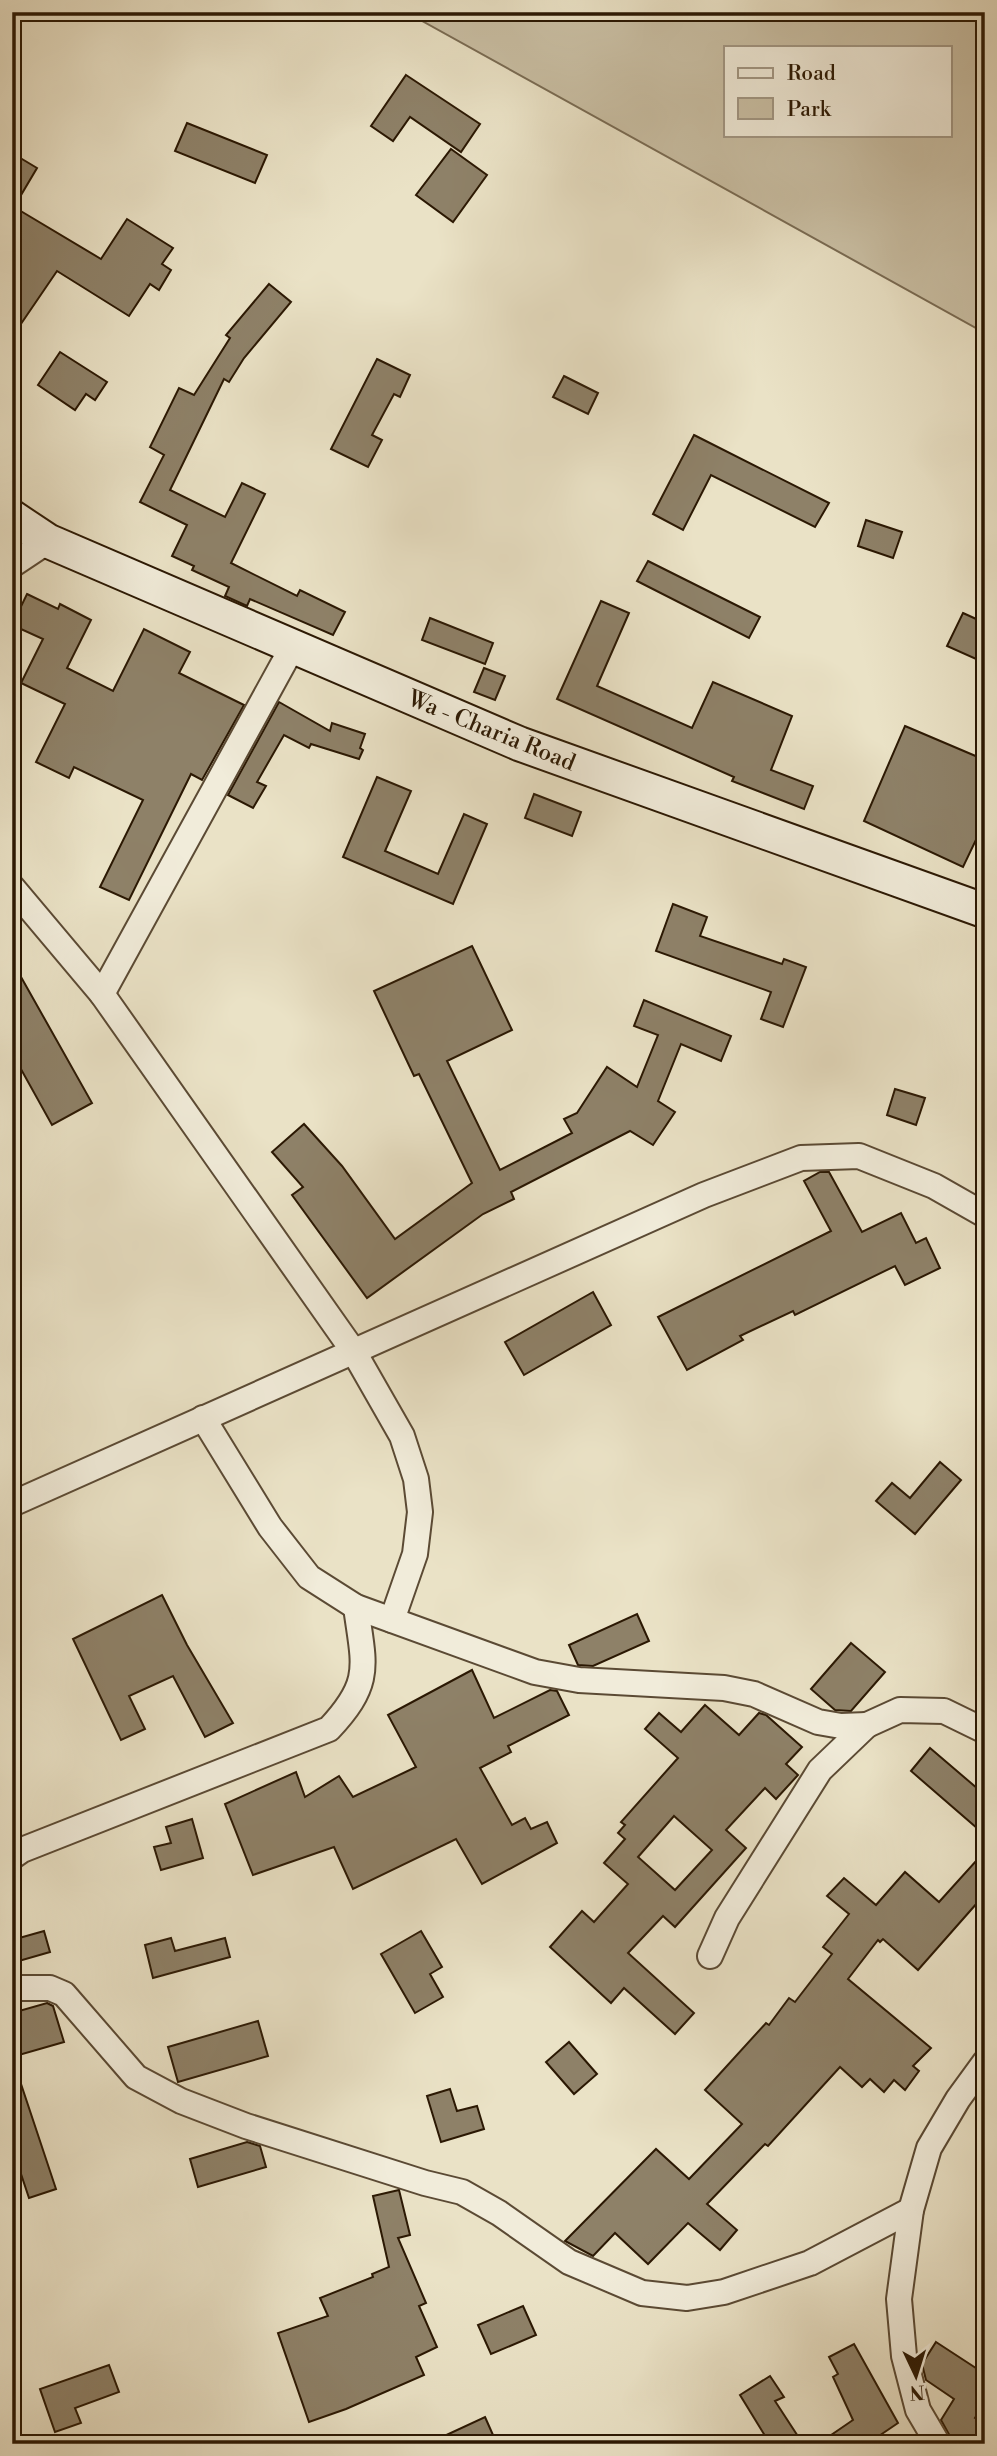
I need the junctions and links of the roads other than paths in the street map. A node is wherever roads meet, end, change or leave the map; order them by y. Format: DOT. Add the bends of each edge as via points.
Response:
graph roads {
  1 [pos="12,517"];
  2 [pos="48,541"];
  3 [pos="12,565"];
  4 [pos="293,646"];
  5 [pos="12,887"];
  6 [pos="985,911"];
  7 [pos="102,994"];
  8 [pos="985,1215"];
  9 [pos="354,1352"];
  10 [pos="203,1418"];
  11 [pos="12,1504"];
  12 [pos="356,1607"];
  13 [pos="392,1620"];
  14 [pos="866,1725"];
  15 [pos="985,1731"];
  16 [pos="12,1857"];
  17 [pos="710,1956"];
  18 [pos="12,1988"];
  19 [pos="985,2062"];
  20 [pos="911,2210"];
  21 [pos="937,2444"];
  1 -- 2 [label="street, Wa - Charia Road"];
  2 -- 3 [label="street"];
  2 -- 4 [label="street, Wa - Charia Road"];
  4 -- 6 [label="street, Wa - Charia Road" via="520,744"];
  4 -- 7 [label="street"];
  5 -- 7 [label="street"];
  7 -- 9 [label="street"];
  8 -- 9 [label="street" via="934,1186 859,1156 801,1158 704,1195"];
  9 -- 10 [label="street"];
  9 -- 13 [label="street" via="402,1436 416,1479 420,1511 415,1554"];
  10 -- 11 [label="street"];
  10 -- 12 [label="street" via="270,1527 309,1577"];
  12 -- 13 [label="street"];
  12 -- 16 [label="street" via="364,1665 361,1682 350,1706 329,1728"];
  13 -- 14 [label="street" via="535,1672 579,1680 724,1688 754,1694 818,1722"];
  14 -- 15 [label="street" via="900,1710 944,1711"];
  14 -- 17 [label="street" via="820,1770 727,1918"];
  18 -- 20 [label="street" via="50,1988 64,1994 136,2077 181,2101 461,2192 569,2262 642,2293 687,2298 724,2292 810,2263"];
  19 -- 20 [label="street" via="929,2148"];
  20 -- 21 [label="street" via="899,2299 904,2356 918,2410"];
}
